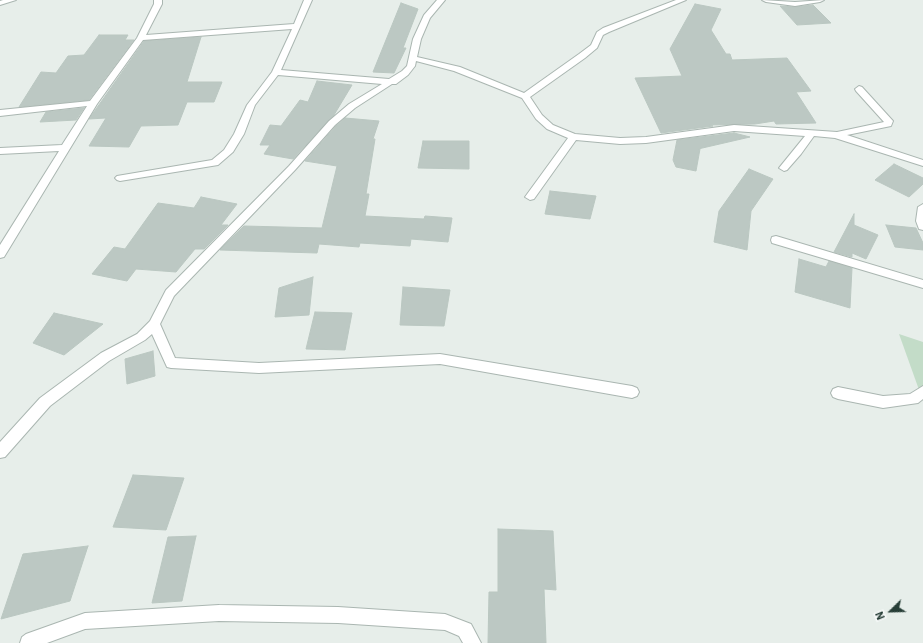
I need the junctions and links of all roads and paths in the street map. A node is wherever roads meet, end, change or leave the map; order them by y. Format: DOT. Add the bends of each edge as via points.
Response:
graph roads {
  1 [pos="12,0"];
  2 [pos="158,0"];
  3 [pos="308,0"];
  4 [pos="441,0"];
  5 [pos="682,0"];
  6 [pos="766,0"];
  7 [pos="820,0"];
  8 [pos="0,3"];
  9 [pos="297,26"];
  10 [pos="141,38"];
  11 [pos="413,58"];
  12 [pos="276,72"];
  13 [pos="393,82"];
  14 [pos="859,89"];
  15 [pos="525,96"];
  16 [pos="93,103"];
  17 [pos="0,112"];
  18 [pos="811,134"];
  19 [pos="836,135"];
  20 [pos="573,137"];
  21 [pos="65,148"];
  22 [pos="0,151"];
  23 [pos="923,164"];
  24 [pos="784,168"];
  25 [pos="120,178"];
  26 [pos="530,197"];
  27 [pos="923,207"];
  28 [pos="923,226"];
  29 [pos="776,240"];
  30 [pos="0,254"];
  31 [pos="923,284"];
  32 [pos="154,324"];
  33 [pos="632,392"];
  34 [pos="923,392"];
  35 [pos="838,393"];
  36 [pos="0,452"];
  37 [pos="28,643"];
  38 [pos="473,643"];
  1 -- 8 [label="street"];
  2 -- 10 [label="street"];
  3 -- 9 [label="street"];
  4 -- 11 [label="street" via="428,17 417,39"];
  5 -- 15 [label="street" via="606,30 600,34 594,46 582,56"];
  6 -- 7 [label="street" via="795,4"];
  9 -- 10 [label="street"];
  9 -- 12 [label="street"];
  10 -- 16 [label="street"];
  11 -- 13 [label="street" via="411,66"];
  11 -- 15 [label="street" via="457,69"];
  12 -- 13 [label="street"];
  12 -- 25 [label="street" via="251,105 228,152 215,163"];
  13 -- 32 [label="street" via="352,106 332,123 170,294"];
  14 -- 19 [label="street" via="888,124"];
  15 -- 20 [label="street" via="539,117 550,127"];
  16 -- 17 [label="street"];
  16 -- 21 [label="street"];
  18 -- 19 [label="street"];
  18 -- 20 [label="street" via="734,128 646,140 620,141"];
  18 -- 24 [label="street"];
  19 -- 23 [label="street"];
  20 -- 26 [label="street"];
  21 -- 22 [label="street"];
  21 -- 30 [label="street"];
  27 -- 28 [label="street"];
  29 -- 31 [label="street"];
  32 -- 33 [label="street" via="171,363 259,368 440,359"];
  32 -- 36 [label="street" via="141,336 105,357 45,402"];
  34 -- 35 [label="street" via="913,399 884,402"];
  37 -- 38 [label="street" via="85,621 219,613 338,615 445,622 465,630"];
}
